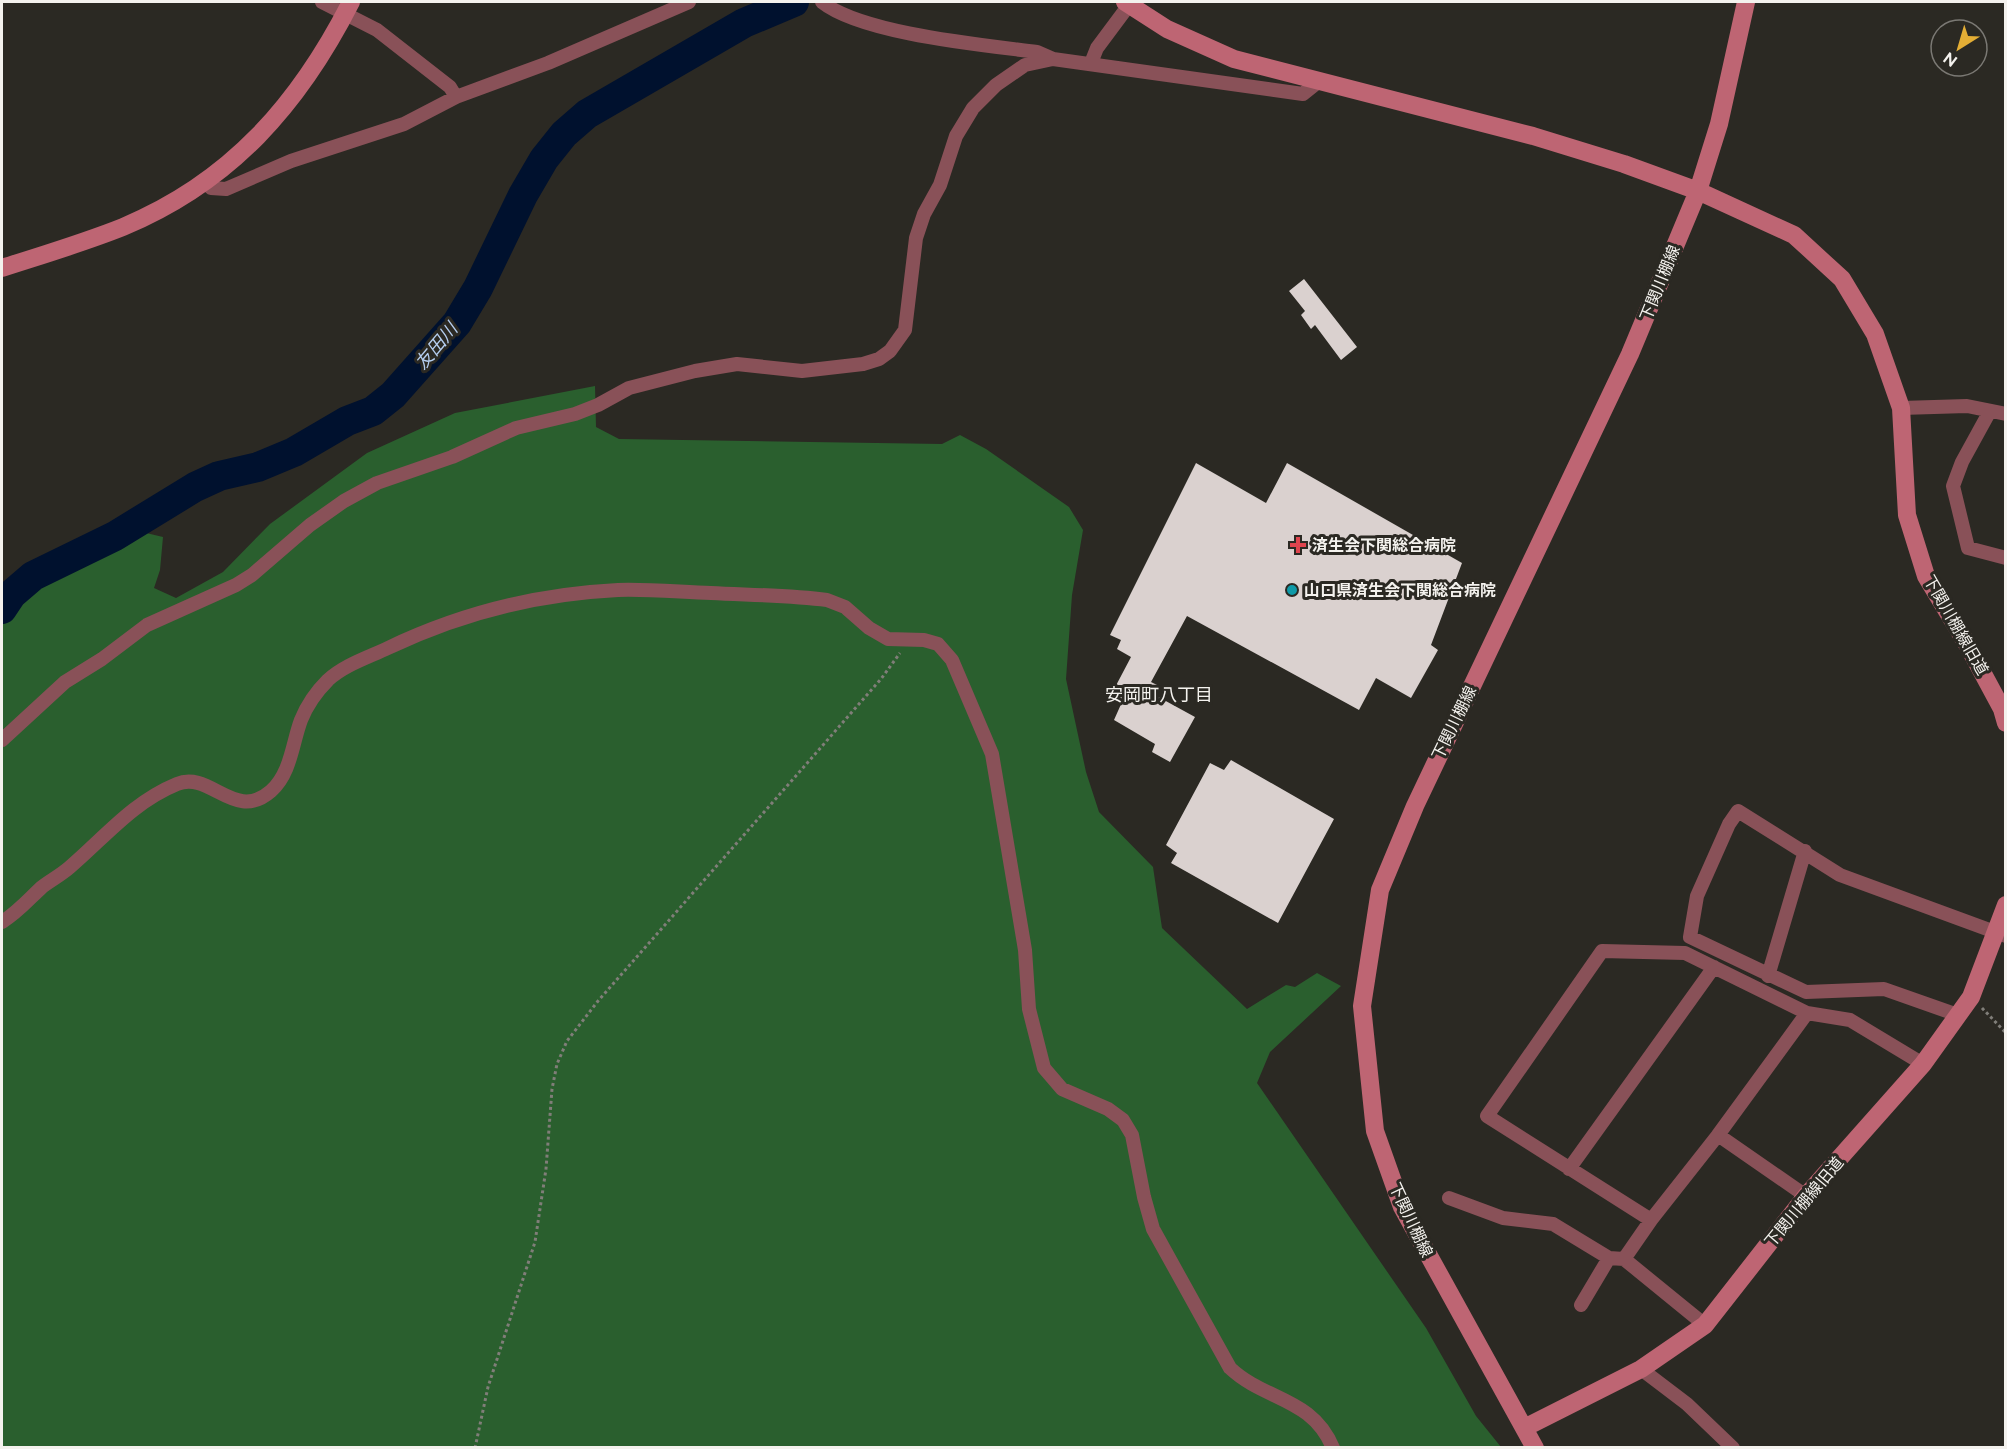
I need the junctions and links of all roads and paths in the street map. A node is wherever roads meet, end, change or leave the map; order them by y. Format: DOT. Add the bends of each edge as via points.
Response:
graph roads {
  1 [pos="322,2"];
  2 [pos="689,2"];
  3 [pos="822,2"];
  4 [pos="1746,2"];
  5 [pos="1127,3"];
  6 [pos="349,7"];
  7 [pos="1053,59"];
  8 [pos="1091,63"];
  9 [pos="1317,82"];
  10 [pos="456,97"];
  11 [pos="206,182"];
  12 [pos="1698,191"];
  13 [pos="2,268"];
  14 [pos="1901,408"];
  15 [pos="1990,411"];
  16 [pos="2006,414"];
  17 [pos="2006,558"];
  18 [pos="910,640"];
  19 [pos="2006,723"];
  20 [pos="2,740"];
  21 [pos="1805,851"];
  22 [pos="2006,904"];
  23 [pos="2,922"];
  24 [pos="2001,934"];
  25 [pos="1714,968"];
  26 [pos="1768,976"];
  27 [pos="1971,998"];
  28 [pos="1807,1013"];
  29 [pos="1958,1015"];
  30 [pos="2006,1033"];
  31 [pos="1923,1064"];
  32 [pos="1718,1135"];
  33 [pos="1569,1169"];
  34 [pos="1806,1196"];
  35 [pos="1449,1198"];
  36 [pos="1651,1220"];
  37 [pos="1609,1258"];
  38 [pos="1624,1259"];
  39 [pos="1581,1305"];
  40 [pos="1704,1325"];
  41 [pos="1641,1369"];
  42 [pos="1526,1427"];
  43 [pos="475,1448"];
  44 [pos="1333,1448"];
  45 [pos="1535,1448"];
  46 [pos="1733,1448"];
  1 -- 6 [label="street"];
  2 -- 10 [label="street" via="548,63"];
  3 -- 7 [label="street" via="847,16 914,34 1037,52"];
  4 -- 12 [label="street, 下関川棚線" via="1719,124"];
  5 -- 8 [label="street"];
  5 -- 9 [label="street, 下関川棚線旧道" via="1167,29 1234,59"];
  6 -- 10 [label="street" via="450,87"];
  6 -- 11 [label="street" via="318,62 276,119"];
  7 -- 8 [label="street"];
  7 -- 20 [label="street" via="1025,65 996,85 973,108 957,136 916,238 905,330 879,359 833,369 802,371 736,364 695,371 630,388 575,414 516,428 452,457 377,483 310,525 237,585 147,625 65,682"];
  8 -- 9 [label="street" via="1303,94"];
  9 -- 12 [label="street, 下関川棚線旧道" via="1533,135"];
  10 -- 11 [label="street" via="404,124 291,161 226,189 211,188"];
  11 -- 13 [label="street" via="125,226"];
  12 -- 14 [label="street, 下関川棚線旧道" via="1794,235 1842,279 1875,334"];
  12 -- 42 [label="street, 下関川棚線" via="1630,354 1414,806 1380,890 1362,1006 1375,1131 1402,1207"];
  14 -- 15 [label="street" via="1967,406"];
  14 -- 19 [label="street, 下関川棚線旧道" via="1907,515 1926,576 1967,644"];
  15 -- 16 [label="street"];
  15 -- 17 [label="street" via="1953,486 1968,548"];
  18 -- 23 [label="street" via="888,639 845,607 806,597 620,590 523,601 474,613 411,637 331,678 316,693 302,720 285,772 272,790 255,802 234,800 201,784 182,782 172,786 134,808"];
  18 -- 43 [label="path" via="567,1041 552,1089 535,1242 488,1387"];
  18 -- 44 [label="street" via="938,644 947,652 992,754 1025,950 1029,1009 1044,1068 1062,1089 1123,1120 1132,1135 1153,1229 1230,1368 1246,1383 1304,1409 1321,1424"];
  21 -- 24 [label="street" via="1840,875"];
  21 -- 26 [label="street"];
  21 -- 26 [label="street" via="1738,811 1697,896 1690,938"];
  22 -- 24 [label="street, 下関川棚線旧道"];
  24 -- 27 [label="street, 下関川棚線旧道"];
  25 -- 28 [label="street"];
  25 -- 33 [label="street"];
  25 -- 33 [label="street" via="1685,953 1602,951 1487,1116"];
  26 -- 29 [label="street" via="1806,992 1884,989"];
  27 -- 29 [label="street, 下関川棚線旧道"];
  27 -- 30 [label="path"];
  28 -- 31 [label="street" via="1850,1020"];
  28 -- 32 [label="street"];
  29 -- 31 [label="street, 下関川棚線旧道"];
  31 -- 34 [label="street, 下関川棚線旧道"];
  32 -- 34 [label="street"];
  32 -- 36 [label="street"];
  33 -- 36 [label="street"];
  34 -- 40 [label="street, 下関川棚線旧道"];
  35 -- 37 [label="street" via="1503,1218 1553,1224"];
  36 -- 38 [label="street"];
  37 -- 38 [label="street"];
  37 -- 39 [label="street"];
  38 -- 40 [label="street"];
  40 -- 41 [label="street, 下関川棚線旧道"];
  41 -- 42 [label="street, 下関川棚線旧道"];
  41 -- 46 [label="street" via="1687,1404"];
  42 -- 45 [label="street, 下関川棚線"];
}
